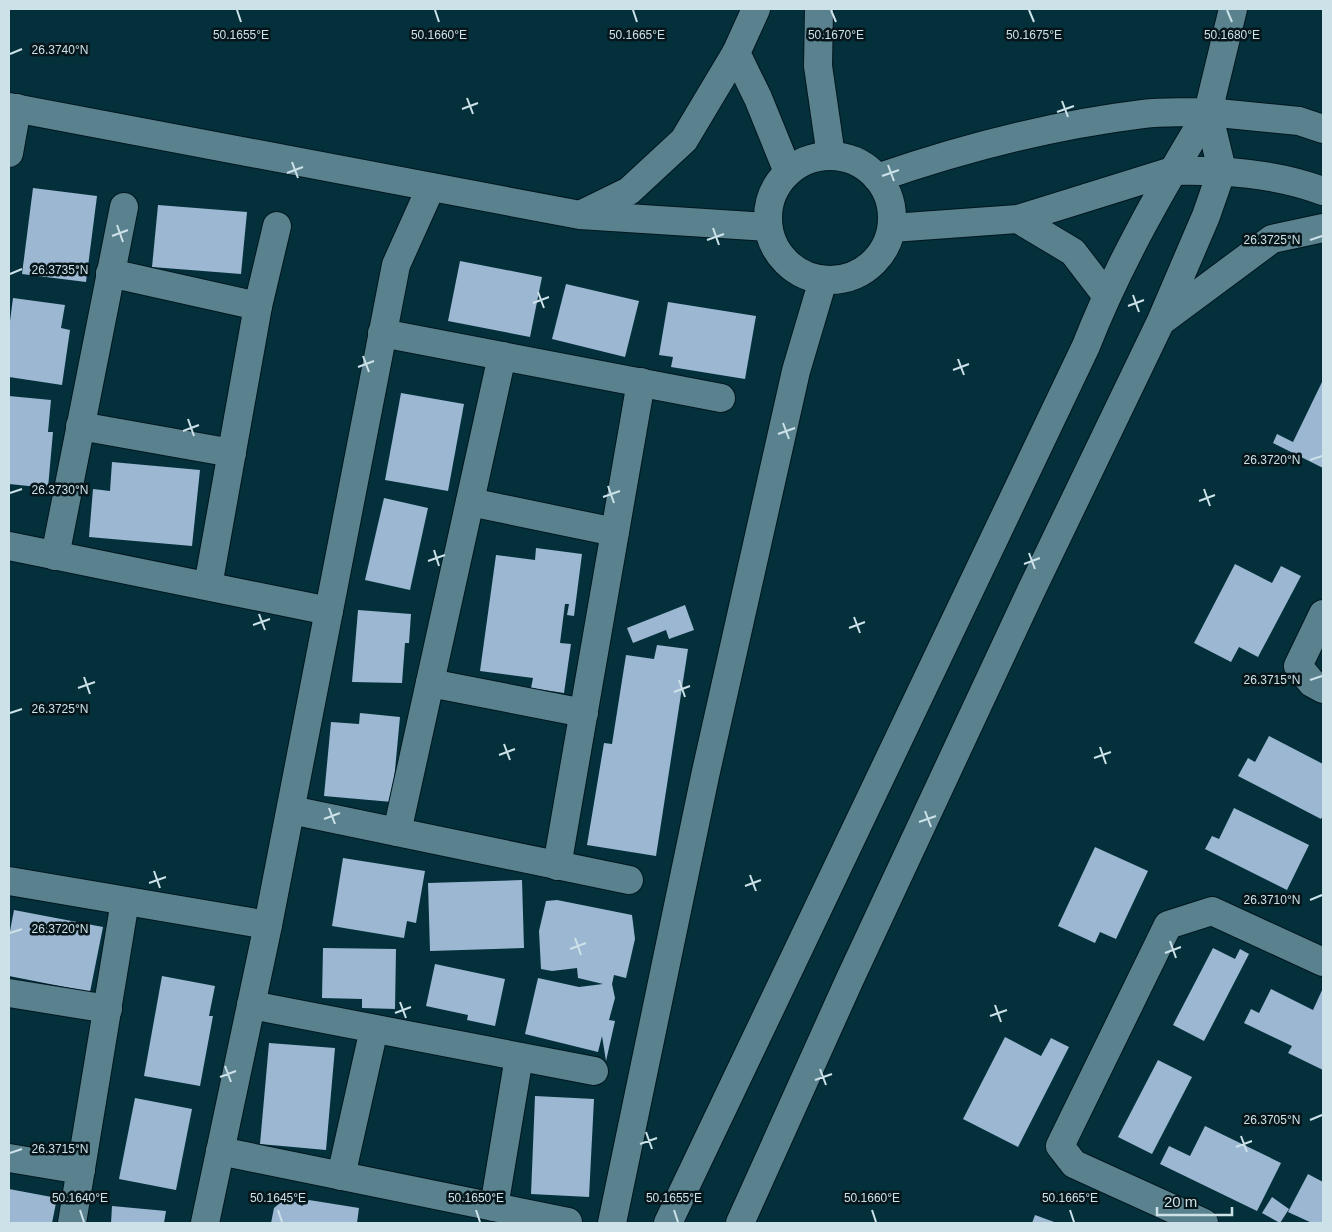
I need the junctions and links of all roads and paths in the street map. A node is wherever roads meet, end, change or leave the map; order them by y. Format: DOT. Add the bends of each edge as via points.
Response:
graph roads {
  1 [pos="756,9"];
  2 [pos="819,9"];
  3 [pos="1233,9"];
  4 [pos="736,53"];
  5 [pos="13,107"];
  6 [pos="1208,112"];
  7 [pos="1323,129"];
  8 [pos="9,153"];
  9 [pos="831,156"];
  10 [pos="1222,170"];
  11 [pos="1172,171"];
  12 [pos="788,172"];
  13 [pos="877,178"];
  14 [pos="431,187"];
  15 [pos="1323,191"];
  16 [pos="124,207"];
  17 [pos="580,214"];
  18 [pos="1018,220"];
  19 [pos="277,226"];
  20 [pos="768,227"];
  21 [pos="892,228"];
  22 [pos="1323,228"];
  23 [pos="110,273"];
  24 [pos="823,280"];
  25 [pos="1106,295"];
  26 [pos="258,306"];
  27 [pos="1161,321"];
  28 [pos="382,333"];
  29 [pos="502,356"];
  30 [pos="641,382"];
  31 [pos="721,398"];
  32 [pos="80,426"];
  33 [pos="232,453"];
  34 [pos="470,502"];
  35 [pos="615,532"];
  36 [pos="9,546"];
  37 [pos="55,556"];
  38 [pos="208,586"];
  39 [pos="329,611"];
  40 [pos="1323,614"];
  41 [pos="430,683"];
  42 [pos="1323,689"];
  43 [pos="584,713"];
  44 [pos="291,810"];
  45 [pos="397,832"];
  46 [pos="557,866"];
  47 [pos="629,880"];
  48 [pos="9,881"];
  49 [pos="126,901"];
  50 [pos="268,925"];
  51 [pos="1323,962"];
  52 [pos="9,993"];
  53 [pos="251,1005"];
  54 [pos="108,1009"];
  55 [pos="374,1029"];
  56 [pos="519,1057"];
  57 [pos="594,1071"];
  58 [pos="220,1151"];
  59 [pos="9,1158"];
  60 [pos="81,1170"];
  61 [pos="341,1176"];
  62 [pos="494,1207"];
  63 [pos="568,1222"];
  64 [pos="72,1223"];
  65 [pos="205,1223"];
  66 [pos="612,1223"];
  67 [pos="668,1223"];
  68 [pos="740,1223"];
  69 [pos="1204,1223"];
  1 -- 4 [label="street"];
  2 -- 9 [label="street" via="818,66"];
  3 -- 6 [label="street"];
  4 -- 12 [label="street"];
  4 -- 17 [label="street" via="684,140 629,191"];
  5 -- 8 [label="street"];
  5 -- 14 [label="street"];
  6 -- 7 [label="street" via="1299,121"];
  6 -- 10 [label="street"];
  6 -- 11 [label="street"];
  6 -- 13 [label="street" via="1145,113 1042,130"];
  9 -- 12 [label="street" via="802,162"];
  9 -- 13 [label="street" via="854,161"];
  10 -- 11 [label="street"];
  10 -- 15 [label="street" via="1294,180"];
  10 -- 27 [label="street"];
  11 -- 18 [label="street"];
  11 -- 25 [label="street"];
  12 -- 20 [label="street" via="776,186 769,202"];
  13 -- 21 [label="street" via="890,199"];
  14 -- 17 [label="street"];
  14 -- 28 [label="street" via="396,265"];
  16 -- 23 [label="street"];
  17 -- 20 [label="street"];
  18 -- 21 [label="street"];
  18 -- 25 [label="street" via="1073,252"];
  19 -- 26 [label="street"];
  20 -- 24 [label="street" via="778,254 790,267 806,276"];
  21 -- 24 [label="street" via="884,250 872,264 841,280"];
  22 -- 27 [label="street" via="1272,238"];
  23 -- 26 [label="street"];
  23 -- 32 [label="street"];
  24 -- 66 [label="street" via="796,371 705,776"];
  25 -- 67 [label="street" via="1086,346"];
  26 -- 33 [label="street"];
  27 -- 68 [label="street" via="1030,591"];
  28 -- 29 [label="street"];
  28 -- 39 [label="street"];
  29 -- 30 [label="street"];
  29 -- 34 [label="street"];
  30 -- 31 [label="street"];
  30 -- 35 [label="street"];
  32 -- 33 [label="street"];
  32 -- 37 [label="street"];
  33 -- 38 [label="street"];
  34 -- 35 [label="street"];
  34 -- 41 [label="street"];
  35 -- 43 [label="street"];
  36 -- 37 [label="street"];
  37 -- 38 [label="street"];
  38 -- 39 [label="street"];
  39 -- 44 [label="street"];
  40 -- 42 [label="street" via="1298,666 1312,683"];
  41 -- 43 [label="street"];
  41 -- 45 [label="street"];
  43 -- 46 [label="street"];
  44 -- 45 [label="street"];
  44 -- 50 [label="street"];
  45 -- 46 [label="street"];
  46 -- 47 [label="street"];
  48 -- 49 [label="street"];
  49 -- 50 [label="street"];
  49 -- 54 [label="street"];
  50 -- 53 [label="street"];
  51 -- 69 [label="street" via="1212,912 1168,925 1060,1146 1074,1164"];
  52 -- 54 [label="street"];
  53 -- 55 [label="street"];
  53 -- 58 [label="street"];
  54 -- 60 [label="street"];
  55 -- 56 [label="street"];
  55 -- 61 [label="street"];
  56 -- 57 [label="street"];
  56 -- 62 [label="street"];
  58 -- 61 [label="street"];
  58 -- 65 [label="street"];
  59 -- 60 [label="street"];
  60 -- 64 [label="street"];
  61 -- 62 [label="street"];
  62 -- 63 [label="street"];
}
